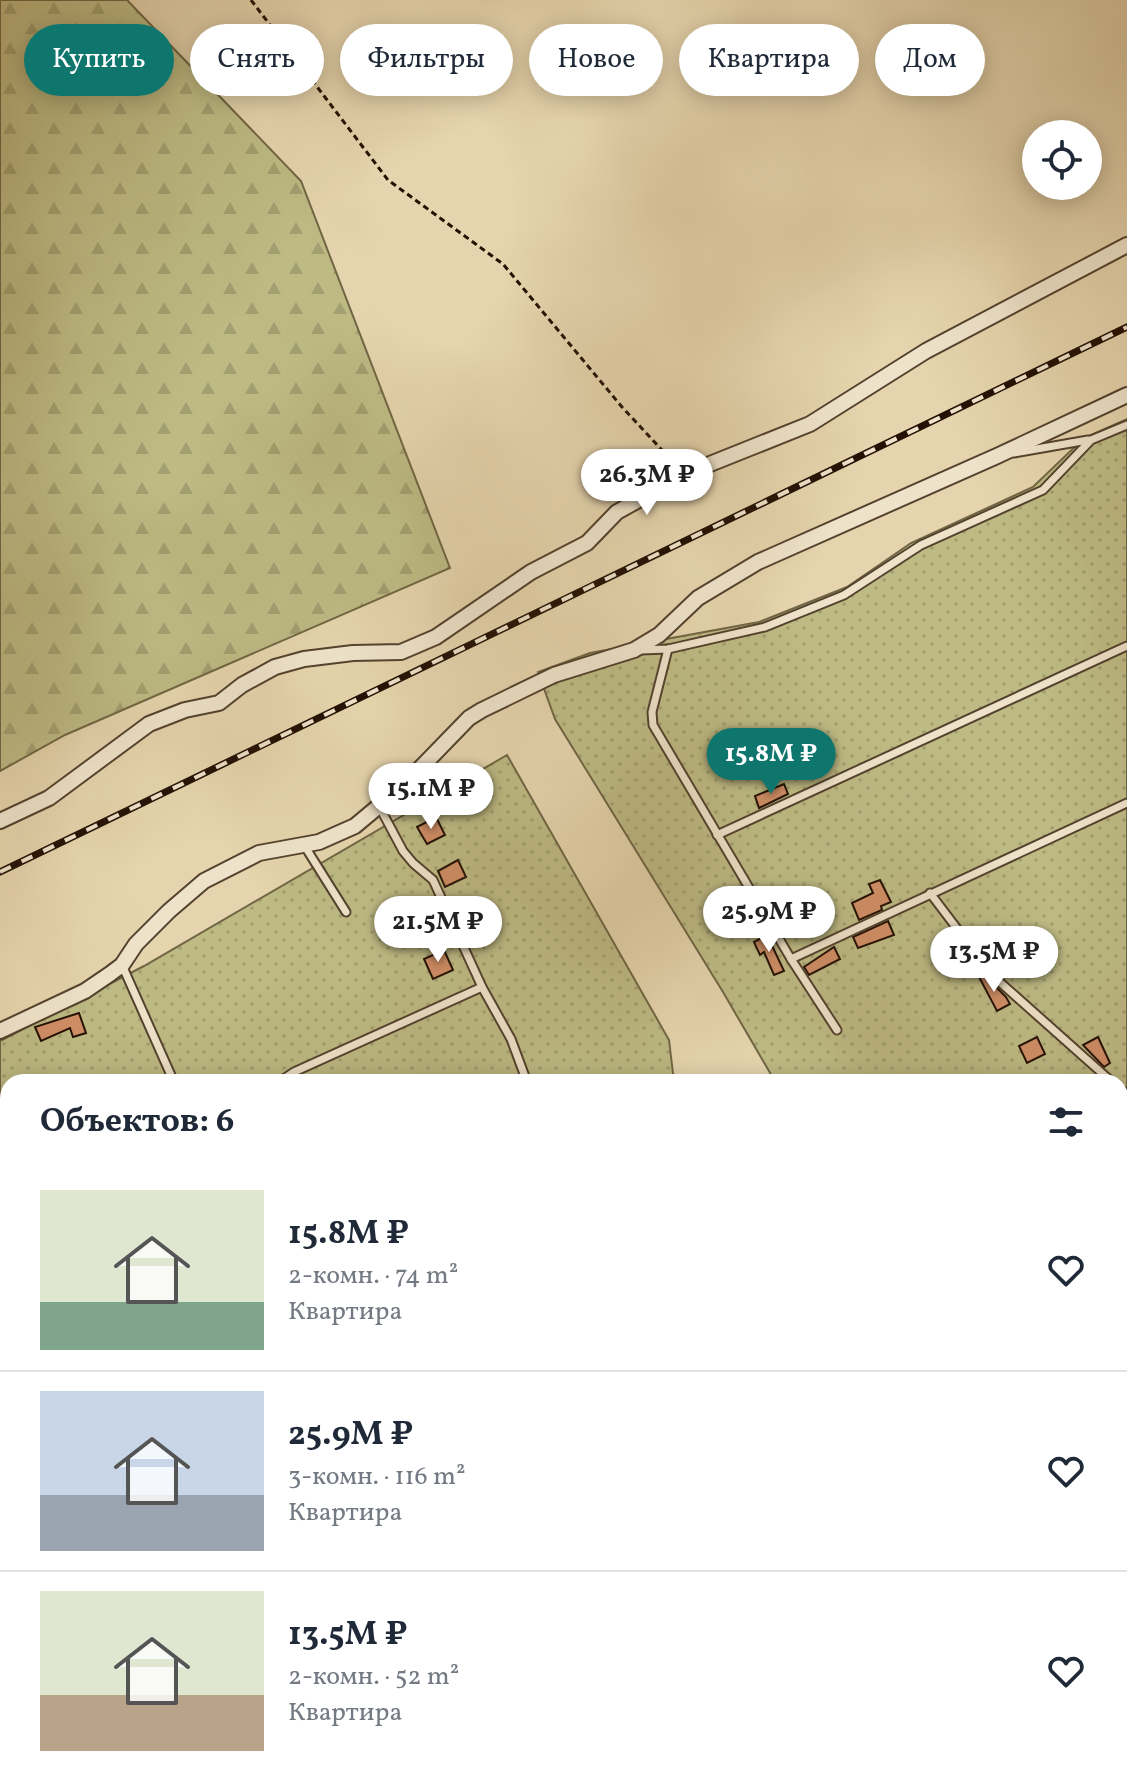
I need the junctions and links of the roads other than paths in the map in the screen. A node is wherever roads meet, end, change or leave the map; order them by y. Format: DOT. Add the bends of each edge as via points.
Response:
graph roads {
  1 [pos="1127,245"];
  2 [pos="1127,395"];
  3 [pos="1127,425"];
  4 [pos="1091,440"];
  5 [pos="997,456"];
  6 [pos="1127,646"];
  7 [pos="668,649"];
  8 [pos="634,650"];
  9 [pos="1127,803"];
  10 [pos="379,806"];
  11 [pos="0,821"];
  12 [pos="717,835"];
  13 [pos="304,845"];
  14 [pos="930,893"];
  15 [pos="346,912"];
  16 [pos="791,959"];
  17 [pos="122,965"];
  18 [pos="482,987"];
  19 [pos="837,1030"];
  20 [pos="0,1031"];
  21 [pos="170,1074"];
  22 [pos="291,1074"];
  23 [pos="524,1074"];
  24 [pos="1103,1074"];
  1 -- 11 [label="street" via="926,351 810,424 685,474 617,512 587,543 531,572 436,637 401,652 353,653 275,667 219,703 149,724 49,798"];
  2 -- 5 [label="street"];
  3 -- 4 [label="lane"];
  4 -- 5 [label="lane"];
  4 -- 7 [label="lane" via="1043,490 921,545 844,595 765,627"];
  5 -- 8 [label="street" via="758,562 698,598 659,635"];
  6 -- 12 [label="lane"];
  7 -- 8 [label="lane"];
  7 -- 12 [label="lane" via="653,725"];
  8 -- 10 [label="street" via="554,675 469,718"];
  9 -- 14 [label="lane"];
  10 -- 13 [label="street" via="355,826"];
  10 -- 18 [label="lane" via="403,851 433,880"];
  12 -- 16 [label="lane"];
  13 -- 15 [label="lane"];
  13 -- 17 [label="street" via="259,853 204,881 136,944"];
  14 -- 16 [label="lane"];
  14 -- 24 [label="lane" via="993,976"];
  16 -- 19 [label="lane"];
  17 -- 20 [label="street" via="85,991"];
  17 -- 21 [label="lane"];
  18 -- 22 [label="lane"];
  18 -- 23 [label="lane"];
}
